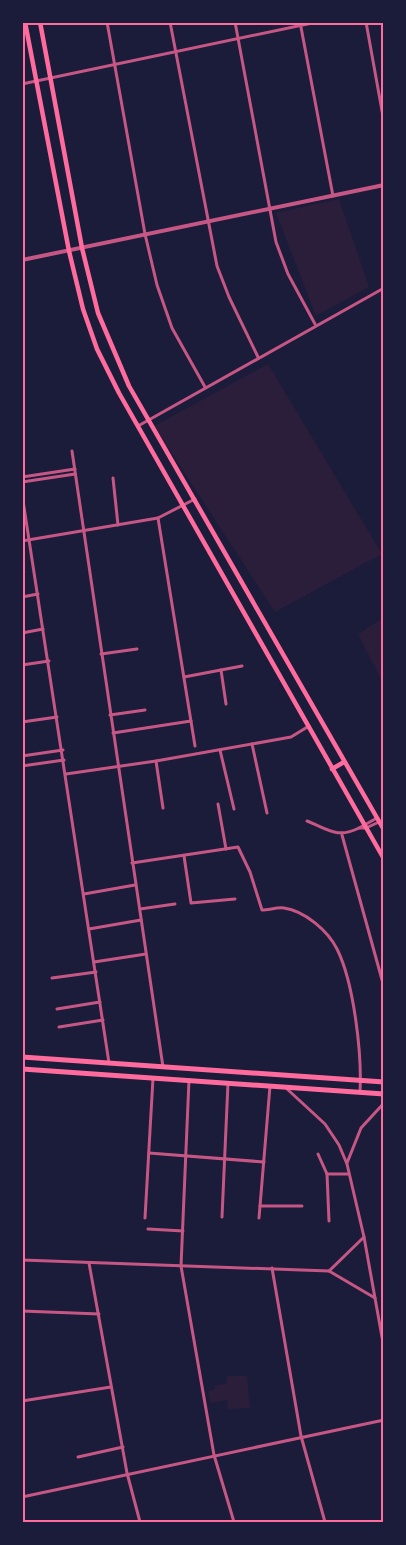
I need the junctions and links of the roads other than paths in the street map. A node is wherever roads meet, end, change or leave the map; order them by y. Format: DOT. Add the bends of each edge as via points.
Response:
graph roads {
  1 [pos="25,22"];
  2 [pos="40,22"];
  3 [pos="107,22"];
  4 [pos="170,22"];
  5 [pos="236,22"];
  6 [pos="317,22"];
  7 [pos="366,22"];
  8 [pos="300,24"];
  9 [pos="239,39"];
  10 [pos="176,52"];
  11 [pos="115,65"];
  12 [pos="50,78"];
  13 [pos="36,81"];
  14 [pos="22,84"];
  15 [pos="384,122"];
  16 [pos="384,185"];
  17 [pos="333,196"];
  18 [pos="271,209"];
  19 [pos="209,221"];
  20 [pos="145,234"];
  21 [pos="82,248"];
  22 [pos="69,251"];
  23 [pos="22,260"];
  24 [pos="384,288"];
  25 [pos="315,324"];
  26 [pos="258,357"];
  27 [pos="205,387"];
  28 [pos="148,420"];
  29 [pos="138,426"];
  30 [pos="72,451"];
  31 [pos="75,472"];
  32 [pos="22,477"];
  33 [pos="113,478"];
  34 [pos="22,482"];
  35 [pos="22,494"];
  36 [pos="195,498"];
  37 [pos="183,505"];
  38 [pos="158,518"];
  39 [pos="118,525"];
  40 [pos="83,530"];
  41 [pos="29,540"];
  42 [pos="22,541"];
  43 [pos="38,594"];
  44 [pos="22,597"];
  45 [pos="44,630"];
  46 [pos="22,633"];
  47 [pos="137,649"];
  48 [pos="101,654"];
  49 [pos="48,661"];
  50 [pos="22,665"];
  51 [pos="242,666"];
  52 [pos="221,670"];
  53 [pos="184,678"];
  54 [pos="226,704"];
  55 [pos="145,710"];
  56 [pos="110,715"];
  57 [pos="58,717"];
  58 [pos="191,721"];
  59 [pos="22,722"];
  60 [pos="309,726"];
  61 [pos="113,733"];
  62 [pos="252,744"];
  63 [pos="195,746"];
  64 [pos="63,750"];
  65 [pos="220,750"];
  66 [pos="22,756"];
  67 [pos="64,760"];
  68 [pos="156,761"];
  69 [pos="344,762"];
  70 [pos="22,766"];
  71 [pos="117,767"];
  72 [pos="332,769"];
  73 [pos="66,774"];
  74 [pos="218,804"];
  75 [pos="163,808"];
  76 [pos="234,809"];
  77 [pos="266,813"];
  78 [pos="378,820"];
  79 [pos="307,821"];
  80 [pos="365,826"];
  81 [pos="384,830"];
  82 [pos="342,835"];
  83 [pos="226,849"];
  84 [pos="184,856"];
  85 [pos="384,859"];
  86 [pos="132,863"];
  87 [pos="135,885"];
  88 [pos="84,894"];
  89 [pos="235,898"];
  90 [pos="175,904"];
  91 [pos="140,909"];
  92 [pos="141,920"];
  93 [pos="89,929"];
  94 [pos="146,954"];
  95 [pos="94,962"];
  96 [pos="96,972"];
  97 [pos="52,978"];
  98 [pos="384,987"];
  99 [pos="100,1002"];
  100 [pos="57,1009"];
  101 [pos="103,1020"];
  102 [pos="59,1026"];
  103 [pos="22,1057"];
  104 [pos="109,1063"];
  105 [pos="163,1067"];
  106 [pos="22,1069"];
  107 [pos="153,1078"];
  108 [pos="189,1080"];
  109 [pos="360,1080"];
  110 [pos="384,1082"];
  111 [pos="228,1083"];
  112 [pos="270,1086"];
  113 [pos="285,1086"];
  114 [pos="360,1092"];
  115 [pos="384,1094"];
  116 [pos="384,1103"];
  117 [pos="149,1153"];
  118 [pos="318,1154"];
  119 [pos="186,1155"];
  120 [pos="224,1158"];
  121 [pos="264,1162"];
  122 [pos="347,1164"];
  123 [pos="327,1174"];
  124 [pos="348,1174"];
  125 [pos="260,1206"];
  126 [pos="302,1206"];
  127 [pos="222,1217"];
  128 [pos="145,1218"];
  129 [pos="259,1218"];
  130 [pos="329,1221"];
  131 [pos="148,1229"];
  132 [pos="183,1231"];
  133 [pos="364,1236"];
  134 [pos="22,1260"];
  135 [pos="89,1263"];
  136 [pos="181,1266"];
  137 [pos="272,1268"];
  138 [pos="329,1271"];
  139 [pos="375,1298"];
  140 [pos="22,1311"];
  141 [pos="98,1314"];
  142 [pos="384,1348"];
  143 [pos="111,1387"];
  144 [pos="22,1400"];
  145 [pos="384,1420"];
  146 [pos="301,1436"];
  147 [pos="123,1447"];
  148 [pos="214,1455"];
  149 [pos="78,1457"];
  150 [pos="127,1474"];
  151 [pos="22,1497"];
  152 [pos="140,1522"];
  153 [pos="234,1522"];
  154 [pos="325,1522"];
  1 -- 13 [label="main road"];
  2 -- 12 [label="main road"];
  3 -- 11 [label="street"];
  4 -- 10 [label="street"];
  5 -- 9 [label="street"];
  6 -- 8 [label="street"];
  7 -- 15 [label="street"];
  8 -- 9 [label="street"];
  8 -- 17 [label="street"];
  9 -- 10 [label="street"];
  9 -- 18 [label="street"];
  10 -- 11 [label="street"];
  10 -- 19 [label="street"];
  11 -- 12 [label="street"];
  11 -- 20 [label="street"];
  12 -- 13 [label="street"];
  12 -- 21 [label="main road"];
  13 -- 14 [label="street"];
  13 -- 22 [label="main road"];
  16 -- 17 [label="street"];
  17 -- 18 [label="street"];
  18 -- 19 [label="street"];
  18 -- 25 [label="street" via="281,258"];
  19 -- 20 [label="street"];
  19 -- 26 [label="street" via="228,297"];
  20 -- 21 [label="street"];
  20 -- 27 [label="street" via="169,320"];
  21 -- 22 [label="street"];
  21 -- 28 [label="main road" via="109,344"];
  22 -- 23 [label="street"];
  22 -- 29 [label="main road" via="97,349"];
  24 -- 25 [label="street"];
  25 -- 26 [label="street"];
  26 -- 27 [label="street"];
  27 -- 28 [label="street"];
  28 -- 29 [label="street"];
  28 -- 36 [label="main road"];
  29 -- 37 [label="main road"];
  30 -- 31 [label="street"];
  31 -- 32 [label="street"];
  31 -- 34 [label="street"];
  31 -- 40 [label="street"];
  33 -- 39 [label="street"];
  35 -- 41 [label="street"];
  36 -- 37 [label="street"];
  36 -- 69 [label="main road"];
  37 -- 38 [label="street"];
  37 -- 60 [label="main road"];
  38 -- 39 [label="street"];
  38 -- 53 [label="street"];
  39 -- 40 [label="street"];
  40 -- 41 [label="street"];
  40 -- 48 [label="street"];
  41 -- 42 [label="street"];
  41 -- 43 [label="street"];
  43 -- 44 [label="street"];
  43 -- 45 [label="street"];
  45 -- 46 [label="street"];
  45 -- 49 [label="street"];
  47 -- 48 [label="street"];
  48 -- 56 [label="street"];
  49 -- 50 [label="street"];
  49 -- 57 [label="street"];
  51 -- 52 [label="street"];
  52 -- 53 [label="street"];
  52 -- 54 [label="street"];
  53 -- 58 [label="street"];
  55 -- 56 [label="street"];
  56 -- 61 [label="street"];
  57 -- 59 [label="street"];
  57 -- 64 [label="street"];
  58 -- 61 [label="street"];
  58 -- 63 [label="street"];
  60 -- 62 [label="street" via="291,737"];
  60 -- 72 [label="main road"];
  61 -- 71 [label="street"];
  62 -- 65 [label="street"];
  62 -- 77 [label="street"];
  64 -- 66 [label="street"];
  64 -- 67 [label="street"];
  65 -- 68 [label="street"];
  65 -- 76 [label="street"];
  67 -- 70 [label="street"];
  67 -- 73 [label="street"];
  68 -- 71 [label="street"];
  68 -- 75 [label="street"];
  69 -- 72 [label="main road"];
  69 -- 78 [label="main road"];
  71 -- 73 [label="street"];
  71 -- 86 [label="street"];
  72 -- 80 [label="main road"];
  73 -- 88 [label="street"];
  74 -- 83 [label="street"];
  78 -- 80 [label="street"];
  78 -- 81 [label="main road"];
  79 -- 82 [label="street"];
  80 -- 82 [label="street"];
  80 -- 85 [label="main road"];
  82 -- 98 [label="street"];
  83 -- 84 [label="street"];
  83 -- 109 [label="street" via="238,847 262,910 284,908 303,915 317,924 336,948 350,991"];
  84 -- 86 [label="street"];
  84 -- 89 [label="street" via="192,903"];
  86 -- 87 [label="street"];
  87 -- 88 [label="street"];
  87 -- 91 [label="street"];
  88 -- 93 [label="street"];
  90 -- 91 [label="street"];
  91 -- 92 [label="street"];
  92 -- 93 [label="street"];
  92 -- 94 [label="street"];
  93 -- 95 [label="street"];
  94 -- 95 [label="street"];
  94 -- 105 [label="street"];
  95 -- 96 [label="street"];
  96 -- 97 [label="street"];
  96 -- 99 [label="street"];
  99 -- 100 [label="street"];
  99 -- 101 [label="street"];
  101 -- 102 [label="street"];
  101 -- 104 [label="street"];
  103 -- 104 [label="main road"];
  104 -- 105 [label="main road"];
  105 -- 109 [label="main road"];
  106 -- 107 [label="main road"];
  107 -- 108 [label="main road"];
  107 -- 117 [label="street"];
  108 -- 111 [label="main road"];
  108 -- 119 [label="street"];
  109 -- 110 [label="main road"];
  109 -- 114 [label="street"];
  111 -- 112 [label="main road"];
  111 -- 120 [label="street"];
  112 -- 113 [label="main road"];
  112 -- 121 [label="street"];
  113 -- 114 [label="main road"];
  113 -- 122 [label="street" via="325,1124"];
  114 -- 115 [label="main road"];
  116 -- 122 [label="street" via="361,1128"];
  117 -- 119 [label="street"];
  117 -- 128 [label="street"];
  118 -- 123 [label="street"];
  119 -- 120 [label="street"];
  119 -- 132 [label="street"];
  120 -- 121 [label="street"];
  120 -- 127 [label="street"];
  121 -- 125 [label="street"];
  122 -- 124 [label="street"];
  123 -- 124 [label="street"];
  123 -- 130 [label="street"];
  124 -- 133 [label="street"];
  125 -- 126 [label="street"];
  125 -- 129 [label="street"];
  131 -- 132 [label="street"];
  132 -- 136 [label="street"];
  133 -- 138 [label="street"];
  133 -- 139 [label="street"];
  134 -- 135 [label="street"];
  135 -- 136 [label="street"];
  135 -- 141 [label="street"];
  136 -- 137 [label="street"];
  136 -- 148 [label="street"];
  137 -- 138 [label="street"];
  137 -- 146 [label="street"];
  138 -- 139 [label="street"];
  139 -- 142 [label="street"];
  140 -- 141 [label="street"];
  141 -- 143 [label="street"];
  143 -- 144 [label="street"];
  143 -- 147 [label="street"];
  145 -- 146 [label="street"];
  146 -- 148 [label="street"];
  146 -- 154 [label="street"];
  147 -- 149 [label="street"];
  147 -- 150 [label="street"];
  148 -- 150 [label="street"];
  148 -- 153 [label="street"];
  150 -- 151 [label="street"];
  150 -- 152 [label="street"];
}
